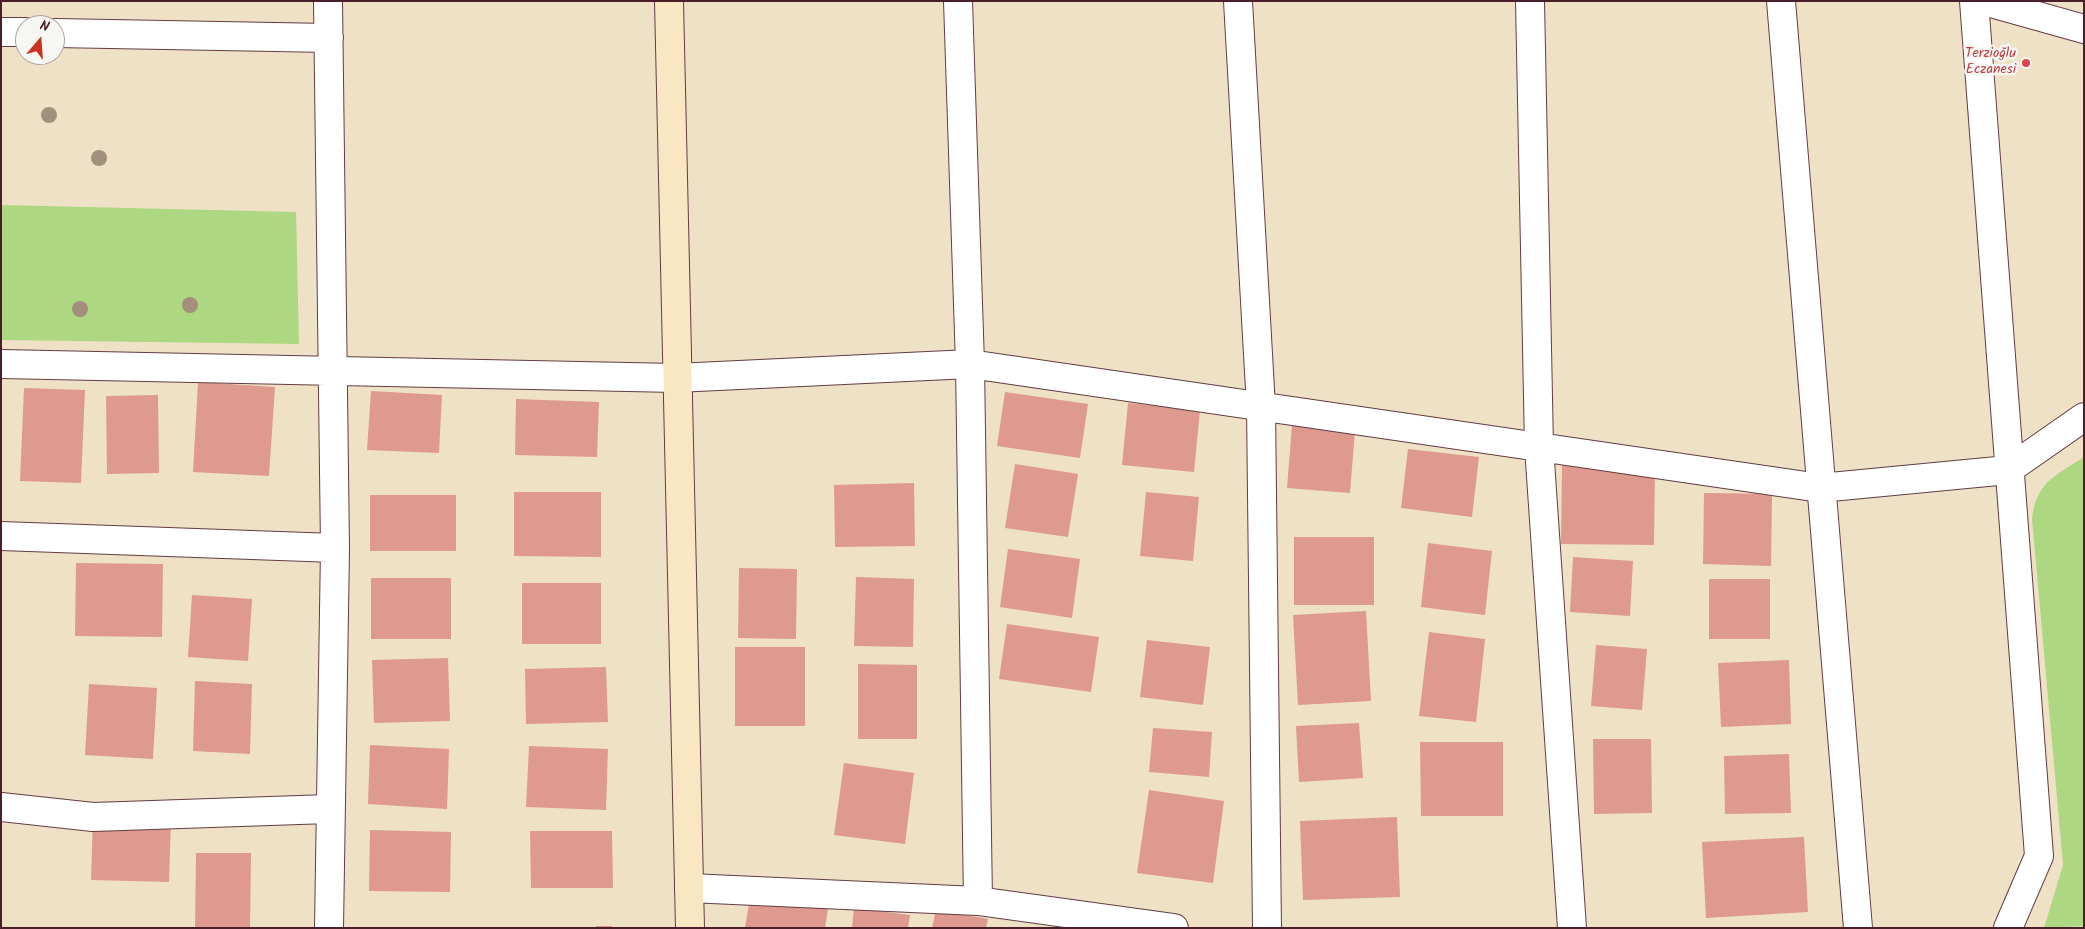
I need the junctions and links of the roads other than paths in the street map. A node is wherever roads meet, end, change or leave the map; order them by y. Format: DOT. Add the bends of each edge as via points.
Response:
graph roads {
  1 [pos="328,1"];
  2 [pos="669,1"];
  3 [pos="958,1"];
  4 [pos="1238,1"];
  5 [pos="1530,1"];
  6 [pos="1781,1"];
  7 [pos="1974,1"];
  8 [pos="1984,1"];
  9 [pos="2048,10"];
  10 [pos="2084,29"];
  11 [pos="1,32"];
  12 [pos="15,32"];
  13 [pos="65,33"];
  14 [pos="329,38"];
  15 [pos="1,364"];
  16 [pos="970,364"];
  17 [pos="333,370"];
  18 [pos="676,378"];
  19 [pos="1261,407"];
  20 [pos="2084,417"];
  21 [pos="1539,447"];
  22 [pos="2008,470"];
  23 [pos="1820,488"];
  24 [pos="1,536"];
  25 [pos="335,548"];
  26 [pos="1,807"];
  27 [pos="330,809"];
  28 [pos="689,888"];
  29 [pos="978,901"];
  30 [pos="329,928"];
  31 [pos="690,928"];
  32 [pos="1174,928"];
  33 [pos="1267,928"];
  34 [pos="1572,928"];
  35 [pos="1858,928"];
  36 [pos="2008,928"];
  1 -- 14 [label="street"];
  2 -- 18 [label="street"];
  3 -- 16 [label="street"];
  4 -- 19 [label="street"];
  5 -- 21 [label="street"];
  6 -- 23 [label="street"];
  7 -- 22 [label="street"];
  8 -- 9 [label="street"];
  9 -- 10 [label="street"];
  11 -- 12 [label="street"];
  13 -- 14 [label="street"];
  14 -- 17 [label="street"];
  15 -- 17 [label="street"];
  16 -- 18 [label="street"];
  16 -- 19 [label="street"];
  16 -- 29 [label="street"];
  17 -- 18 [label="street"];
  17 -- 25 [label="street"];
  18 -- 28 [label="street"];
  19 -- 21 [label="street"];
  19 -- 33 [label="street"];
  20 -- 22 [label="street"];
  21 -- 23 [label="street"];
  21 -- 34 [label="street"];
  22 -- 23 [label="street"];
  22 -- 36 [label="street" via="2039,856"];
  23 -- 35 [label="street"];
  24 -- 25 [label="street"];
  25 -- 27 [label="street"];
  26 -- 27 [label="street" via="93,817"];
  27 -- 30 [label="street"];
  28 -- 29 [label="street"];
  28 -- 31 [label="street"];
  29 -- 32 [label="street"];
}
